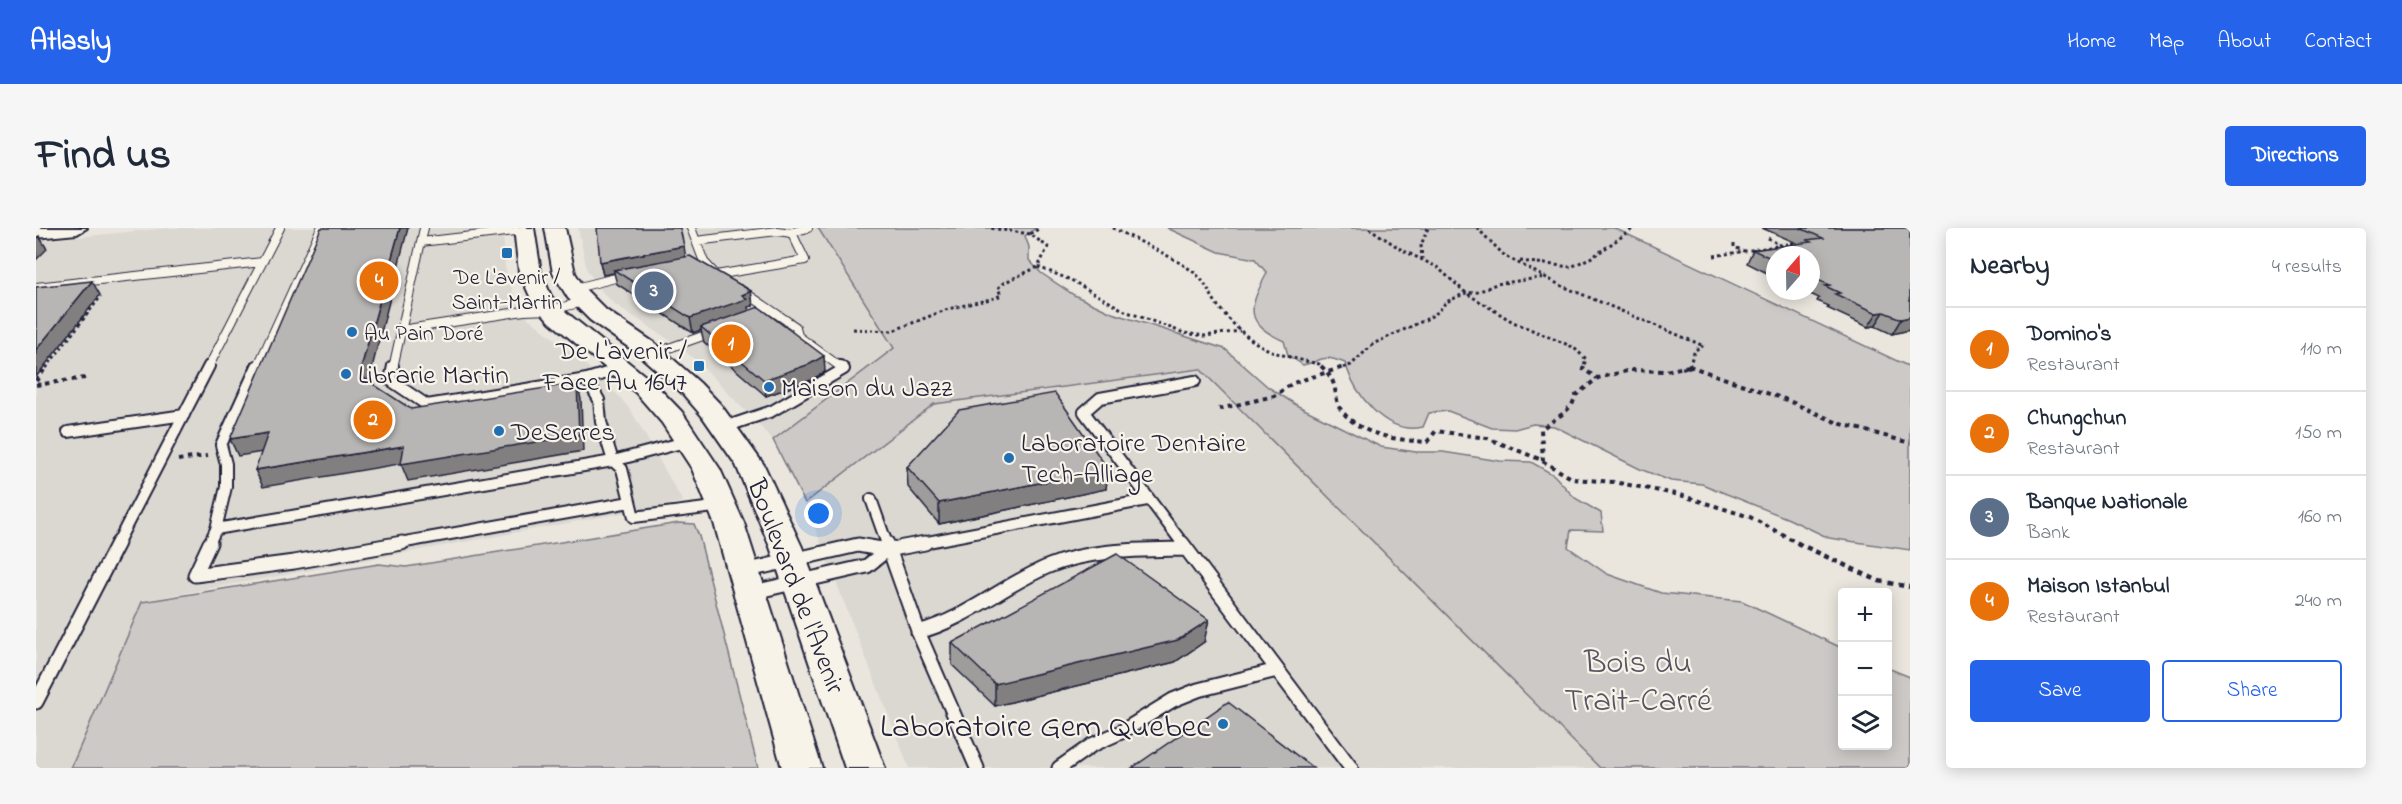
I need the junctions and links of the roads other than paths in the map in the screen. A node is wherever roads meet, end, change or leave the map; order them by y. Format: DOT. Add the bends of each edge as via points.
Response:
graph roads {
  1 [pos="77,228"];
  2 [pos="283,228"];
  3 [pos="321,228"];
  4 [pos="424,228"];
  5 [pos="555,228"];
  6 [pos="691,228"];
  7 [pos="808,228"];
  8 [pos="524,229"];
  9 [pos="776,229"];
  10 [pos="36,232"];
  11 [pos="789,233"];
  12 [pos="696,241"];
  13 [pos="421,242"];
  14 [pos="262,262"];
  15 [pos="704,262"];
  16 [pos="693,264"];
  17 [pos="638,273"];
  18 [pos="716,275"];
  19 [pos="36,287"];
  20 [pos="578,295"];
  21 [pos="551,310"];
  22 [pos="773,311"];
  23 [pos="762,315"];
  24 [pos="729,326"];
  25 [pos="401,330"];
  26 [pos="652,354"];
  27 [pos="623,368"];
  28 [pos="587,379"];
  29 [pos="1195,381"];
  30 [pos="184,415"];
  31 [pos="725,427"];
  32 [pos="68,432"];
  33 [pos="689,441"];
  34 [pos="613,461"];
  35 [pos="871,499"];
  36 [pos="1147,500"];
  37 [pos="630,502"];
  38 [pos="723,506"];
  39 [pos="216,529"];
  40 [pos="1185,549"];
  41 [pos="886,550"];
  42 [pos="794,571"];
  43 [pos="747,582"];
  44 [pos="918,632"];
  45 [pos="1277,670"];
  46 [pos="36,702"];
  47 [pos="802,768"];
  48 [pos="865,768"];
  49 [pos="977,768"];
  50 [pos="1059,768"];
  51 [pos="1351,768"];
  1 -- 10 [label="street"];
  2 -- 14 [label="lane"];
  3 -- 39 [label="lane" via="222,445 224,505"];
  4 -- 13 [label="lane"];
  5 -- 20 [label="street" via="564,273"];
  6 -- 12 [label="lane"];
  7 -- 11 [label="lane"];
  8 -- 13 [label="lane"];
  8 -- 21 [label="street, Boulevard de l'Avenir" via="532,278"];
  9 -- 11 [label="lane"];
  9 -- 12 [label="lane"];
  11 -- 18 [label="lane" via="805,260"];
  12 -- 15 [label="lane"];
  13 -- 25 [label="lane"];
  14 -- 19 [label="lane"];
  14 -- 30 [label="lane"];
  15 -- 16 [label="lane"];
  15 -- 18 [label="lane"];
  17 -- 20 [label="lane"];
  18 -- 22 [label="lane"];
  20 -- 21 [label="lane"];
  20 -- 26 [label="street, Boulevard de l'Avenir"];
  21 -- 25 [label="lane"];
  21 -- 27 [label="street, Boulevard de l'Avenir"];
  22 -- 23 [label="lane"];
  22 -- 31 [label="lane" via="796,327 798,336 844,369 772,411"];
  24 -- 26 [label="lane"];
  25 -- 28 [label="lane" via="390,380 426,405"];
  26 -- 31 [label="street, Boulevard de l'Avenir" via="691,388"];
  27 -- 28 [label="lane"];
  27 -- 33 [label="street, Boulevard de l'Avenir" via="657,400"];
  28 -- 34 [label="lane" via="599,400"];
  29 -- 36 [label="lane" via="1100,398 1084,410"];
  30 -- 32 [label="lane"];
  30 -- 46 [label="lane"];
  31 -- 42 [label="street, Boulevard de l'Avenir" via="756,476"];
  33 -- 34 [label="lane"];
  33 -- 38 [label="street, Boulevard de l'Avenir"];
  34 -- 37 [label="lane" via="622,469"];
  34 -- 39 [label="lane"];
  35 -- 41 [label="lane"];
  36 -- 40 [label="lane"];
  36 -- 41 [label="lane"];
  37 -- 38 [label="lane" via="634,517"];
  37 -- 39 [label="lane" via="306,560 195,575"];
  38 -- 43 [label="street, Boulevard de l'Avenir"];
  40 -- 44 [label="lane" via="1148,550 1054,564 940,627"];
  40 -- 45 [label="lane"];
  41 -- 42 [label="lane" via="858,545"];
  41 -- 42 [label="lane" via="867,566"];
  41 -- 44 [label="lane"];
  42 -- 43 [label="lane"];
  42 -- 43 [label="lane"];
  42 -- 48 [label="street, Boulevard de l'Avenir"];
  43 -- 47 [label="street, Boulevard de l'Avenir"];
  44 -- 49 [label="lane"];
  45 -- 50 [label="lane" via="1173,700"];
  45 -- 51 [label="lane"];
}
